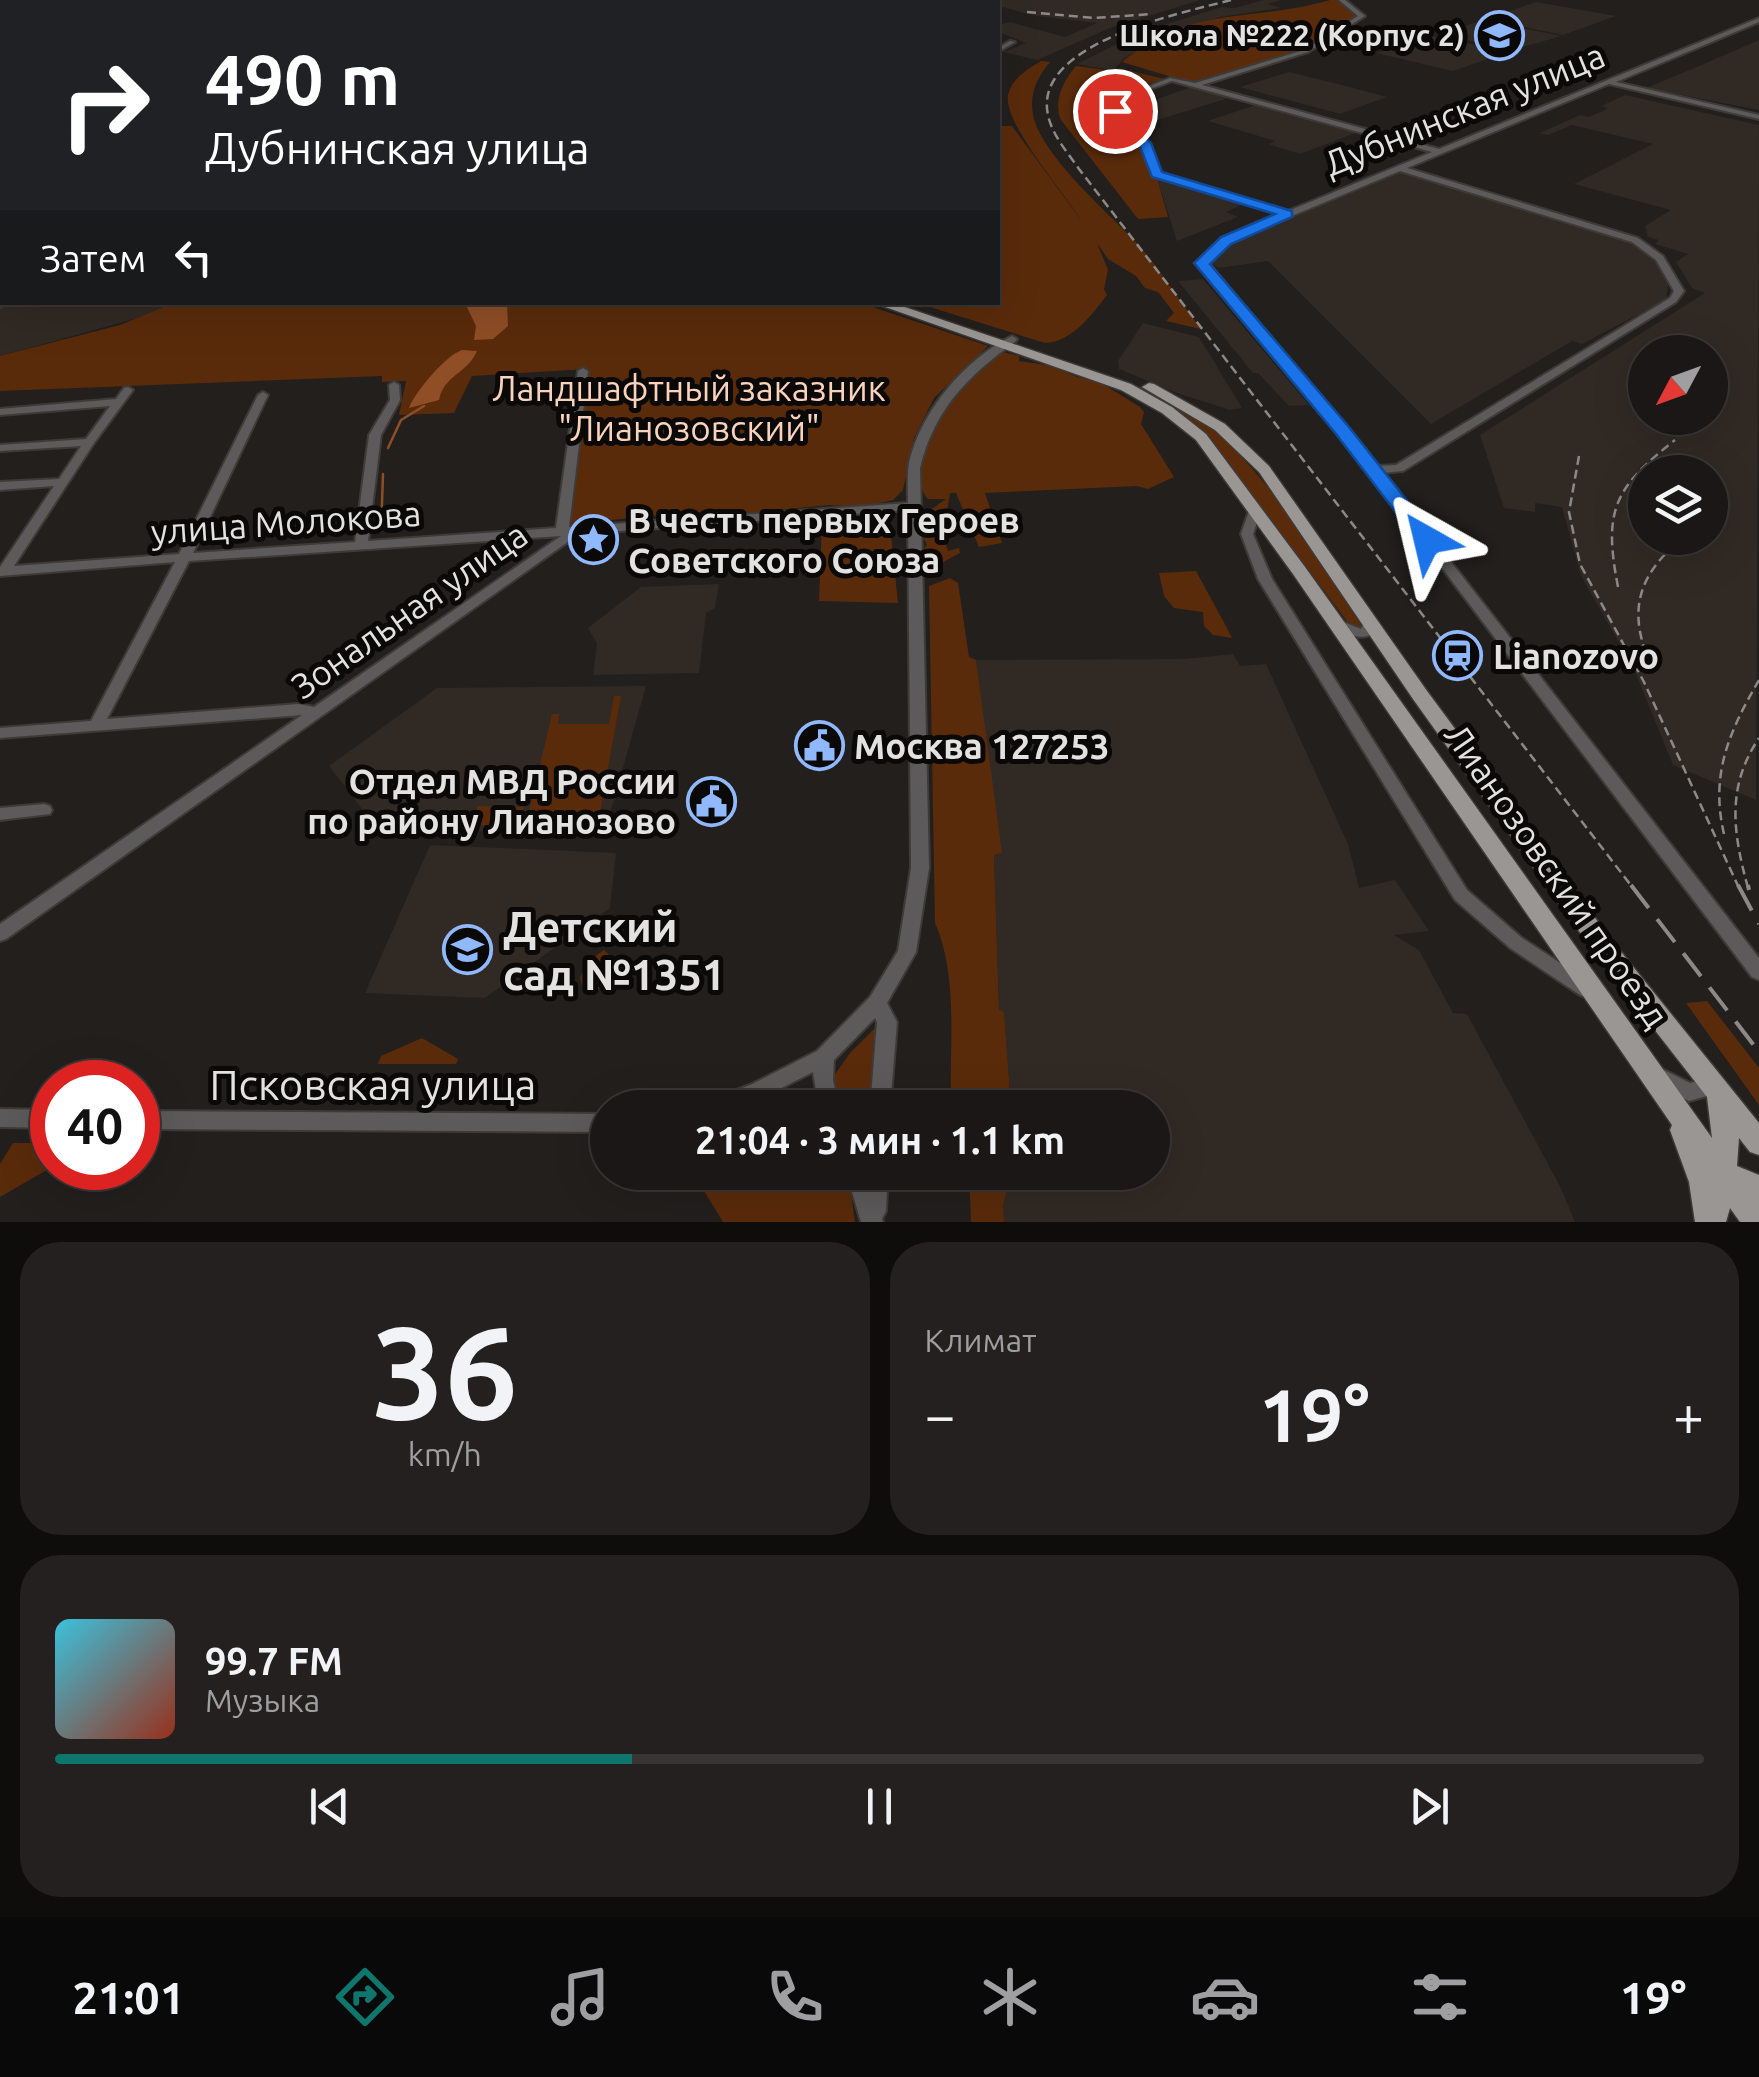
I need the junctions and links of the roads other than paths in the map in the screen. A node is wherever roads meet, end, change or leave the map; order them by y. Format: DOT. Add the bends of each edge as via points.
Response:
graph roads {
  1 [pos="1342,0"];
  2 [pos="1759,20"];
  3 [pos="1001,36"];
  4 [pos="1000,49"];
  5 [pos="1608,82"];
  6 [pos="1195,85"];
  7 [pos="1759,117"];
  8 [pos="1438,152"];
  9 [pos="1398,168"];
  10 [pos="1288,214"];
  11 [pos="887,305"];
  12 [pos="908,305"];
  13 [pos="1008,342"];
  14 [pos="583,370"];
  15 [pos="394,385"];
  16 [pos="128,390"];
  17 [pos="1143,390"];
  18 [pos="263,394"];
  19 [pos="119,402"];
  20 [pos="0,412"];
  21 [pos="89,442"];
  22 [pos="0,448"];
  23 [pos="1374,470"];
  24 [pos="63,482"];
  25 [pos="0,486"];
  26 [pos="913,506"];
  27 [pos="1255,511"];
  28 [pos="569,531"];
  29 [pos="361,547"];
  30 [pos="183,560"];
  31 [pos="2,573"];
  32 [pos="1335,622"];
  33 [pos="1370,624"];
  34 [pos="315,712"];
  35 [pos="96,726"];
  36 [pos="0,733"];
  37 [pos="44,810"];
  38 [pos="0,814"];
  39 [pos="0,934"];
  40 [pos="1759,972"];
  41 [pos="1596,996"];
  42 [pos="877,1003"];
  43 [pos="824,1057"];
  44 [pos="1640,1058"];
  45 [pos="1711,1079"];
  46 [pos="759,1090"];
  47 [pos="825,1090"];
  48 [pos="881,1090"];
  49 [pos="0,1118"];
  50 [pos="30,1119"];
  51 [pos="160,1120"];
  52 [pos="590,1123"];
  53 [pos="1759,1143"];
  54 [pos="1712,1177"];
  55 [pos="1759,1188"];
  56 [pos="866,1190"];
  57 [pos="873,1222"];
  58 [pos="1710,1222"];
  59 [pos="1756,1222"];
  1 -- 6 [label="street" via="1362,16 1320,43"];
  2 -- 5 [label="street, Дубнинская улица"];
  3 -- 4 [label="street" via="1012,42"];
  5 -- 7 [label="street"];
  5 -- 8 [label="street, Дубнинская улица"];
  6 -- 8 [label="street"];
  6 -- 10 [label="street" via="1172,79 1110,104 1144,143 1156,174"];
  8 -- 9 [label="street, Дубнинская улица"];
  9 -- 10 [label="street, Дубнинская улица"];
  9 -- 23 [label="street" via="1635,240 1660,258 1679,291 1620,335 1399,468"];
  10 -- 23 [label="street, Дубнинская улица" via="1226,240 1202,263"];
  11 -- 13 [label="main road"];
  12 -- 13 [label="main road"];
  13 -- 17 [label="main road"];
  13 -- 26 [label="street" via="935,410 917,450"];
  14 -- 28 [label="street"];
  15 -- 29 [label="street" via="395,400 372,446"];
  16 -- 19 [label="street"];
  17 -- 27 [label="main road, Лианозовский проезд" via="1201,438"];
  17 -- 33 [label="main road, Лианозовский проезд" via="1206,417 1256,460"];
  18 -- 30 [label="street"];
  19 -- 20 [label="street"];
  19 -- 21 [label="street"];
  21 -- 22 [label="street"];
  21 -- 24 [label="street"];
  23 -- 40 [label="street, Дубнинская улица"];
  24 -- 25 [label="street"];
  24 -- 31 [label="street"];
  26 -- 28 [label="street, Зональная улица"];
  26 -- 42 [label="street" via="920,868 907,952"];
  27 -- 32 [label="main road, Лианозовский проезд"];
  27 -- 41 [label="street" via="1247,534 1265,580 1461,895 1505,935"];
  28 -- 29 [label="street, улица Молокова"];
  28 -- 34 [label="street, Зональная улица"];
  29 -- 30 [label="street, улица Молокова"];
  30 -- 31 [label="street, улица Молокова"];
  30 -- 35 [label="street"];
  32 -- 33 [label="street" via="1360,634"];
  32 -- 41 [label="main road, Лианозовский проезд"];
  33 -- 45 [label="main road, Лианозовский проезд" via="1646,1003"];
  34 -- 35 [label="street"];
  34 -- 39 [label="street, Зональная улица"];
  35 -- 36 [label="street"];
  37 -- 38 [label="street"];
  41 -- 44 [label="main road, Лианозовский проезд"];
  42 -- 43 [label="street"];
  42 -- 48 [label="street" via="887,1022"];
  43 -- 46 [label="street"];
  43 -- 47 [label="street"];
  44 -- 45 [label="street" via="1689,1092 1707,1088"];
  44 -- 54 [label="main road, Лианозовский проезд"];
  45 -- 53 [label="main road, Лианозовский проезд"];
  45 -- 54 [label="main road" via="1726,1119"];
  49 -- 50 [label="street"];
  51 -- 52 [label="street, Псковская улица"];
  54 -- 55 [label="main road"];
  54 -- 58 [label="main road"];
  54 -- 59 [label="main road"];
  56 -- 57 [label="street"];
}
